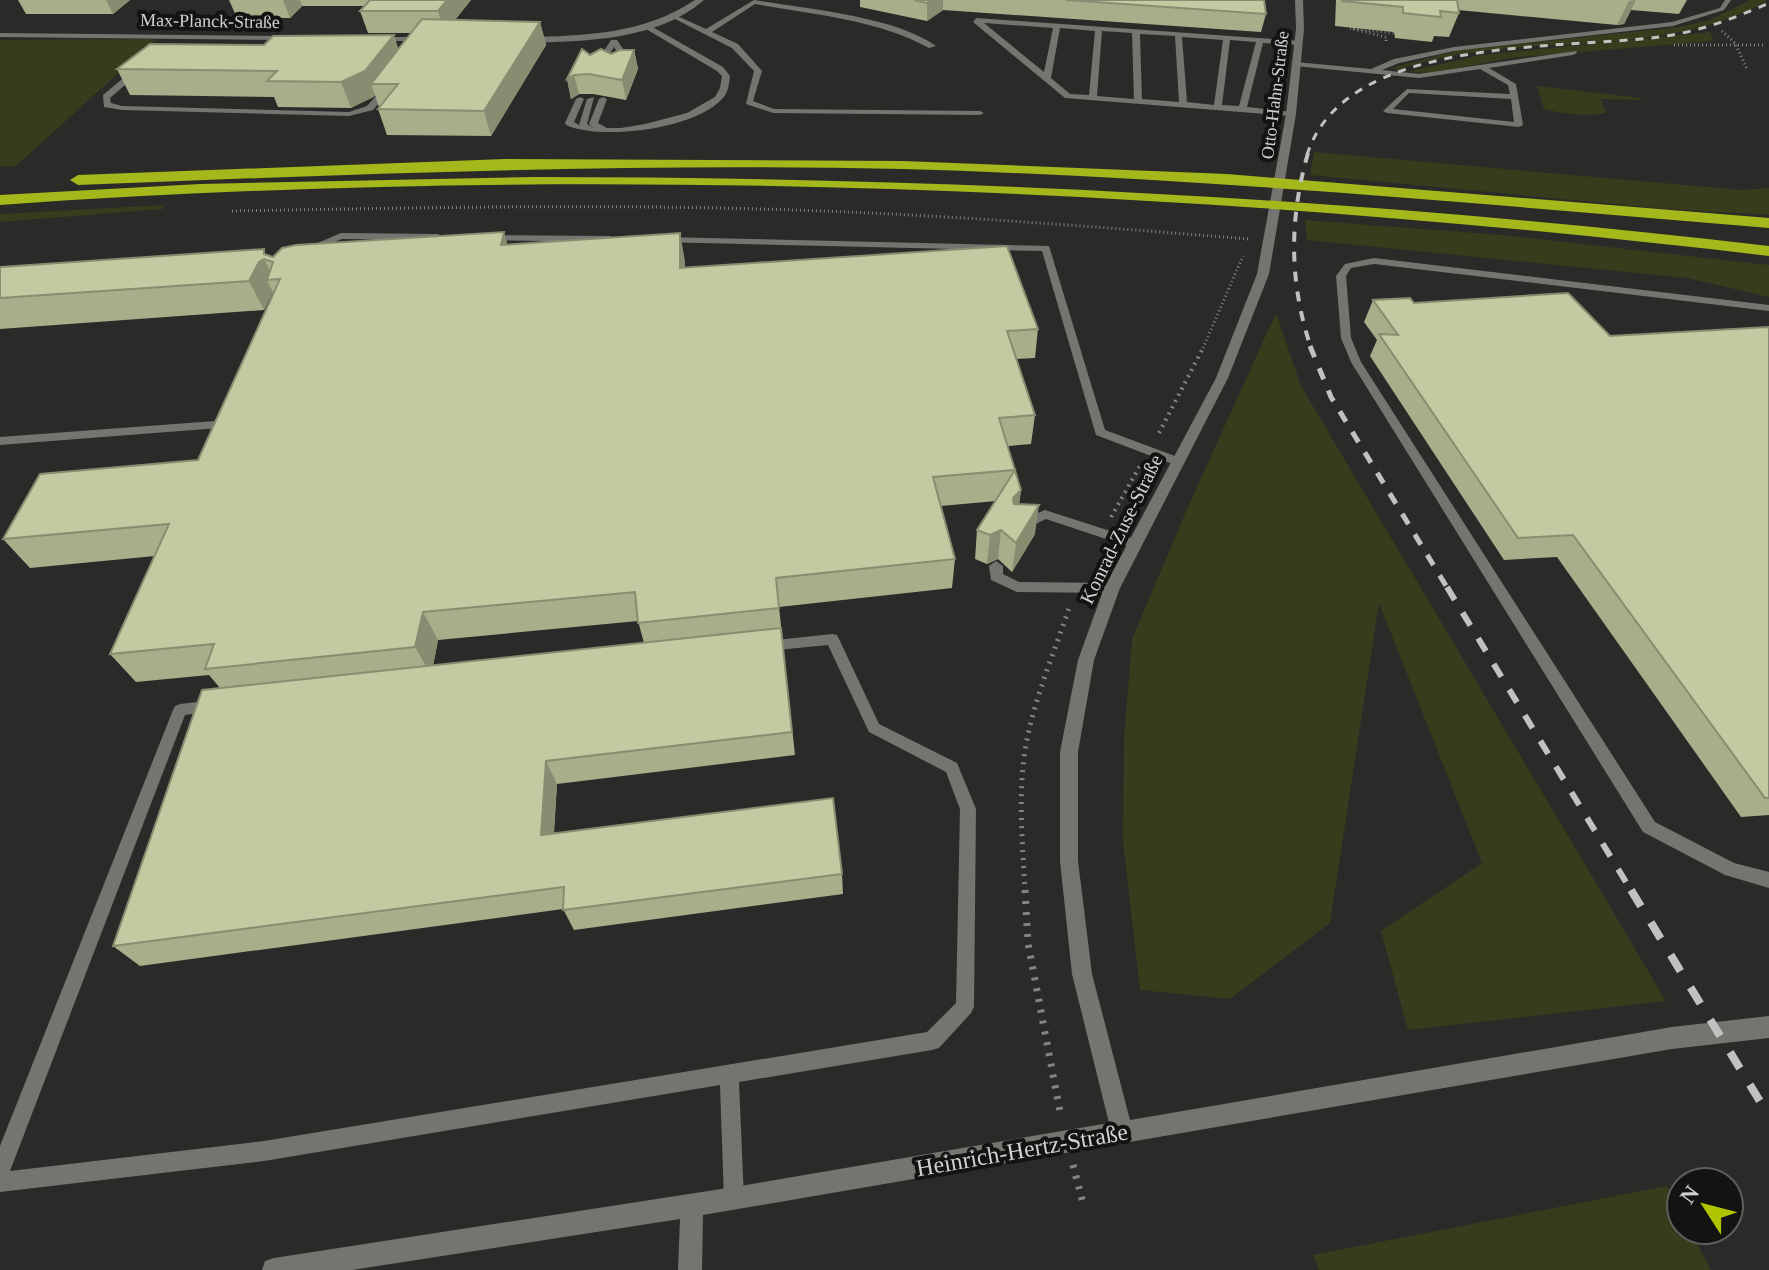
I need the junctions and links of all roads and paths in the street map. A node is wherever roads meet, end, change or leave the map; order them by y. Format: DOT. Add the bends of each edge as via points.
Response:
graph roads {
  1 [pos="700,0"];
  2 [pos="1299,0"];
  3 [pos="1728,0"];
  4 [pos="673,16"];
  5 [pos="1057,26"];
  6 [pos="649,27"];
  7 [pos="1099,29"];
  8 [pos="1136,31"];
  9 [pos="1722,31"];
  10 [pos="707,32"];
  11 [pos="1394,33"];
  12 [pos="607,34"];
  13 [pos="1178,34"];
  14 [pos="0,35"];
  15 [pos="1386,37"];
  16 [pos="299,38"];
  17 [pos="362,38"];
  18 [pos="1227,38"];
  19 [pos="440,39"];
  20 [pos="516,40"];
  21 [pos="1260,40"];
  22 [pos="614,42"];
  23 [pos="1299,43"];
  24 [pos="1735,43"];
  25 [pos="1765,45"];
  26 [pos="932,46"];
  27 [pos="1663,46"];
  28 [pos="1573,53"];
  29 [pos="1295,64"];
  30 [pos="151,65"];
  31 [pos="1482,67"];
  32 [pos="601,69"];
  33 [pos="616,69"];
  34 [pos="1747,69"];
  35 [pos="1373,71"];
  36 [pos="396,78"];
  37 [pos="1047,78"];
  38 [pos="1514,97"];
  39 [pos="1093,98"];
  40 [pos="580,99"];
  41 [pos="591,99"];
  42 [pos="603,99"];
  43 [pos="1138,101"];
  44 [pos="1183,105"];
  45 [pos="1218,107"];
  46 [pos="1242,109"];
  47 [pos="980,113"];
  48 [pos="1291,114"];
  49 [pos="584,130"];
  50 [pos="605,130"];
  51 [pos="0,184"];
  52 [pos="1381,192"];
  53 [pos="1277,194"];
  54 [pos="0,200"];
  55 [pos="222,211"];
  56 [pos="1769,223"];
  57 [pos="1769,236"];
  58 [pos="447,237"];
  59 [pos="474,238"];
  60 [pos="624,239"];
  61 [pos="653,240"];
  62 [pos="1270,241"];
  63 [pos="1769,254"];
  64 [pos="297,255"];
  65 [pos="1769,308"];
  66 [pos="233,395"];
  67 [pos="0,441"];
  68 [pos="1179,462"];
  69 [pos="1018,529"];
  70 [pos="1136,544"];
  71 [pos="996,566"];
  72 [pos="1112,588"];
  73 [pos="752,647"];
  74 [pos="228,704"];
  75 [pos="1769,880"];
  76 [pos="1769,1027"];
  77 [pos="729,1075"];
  78 [pos="1122,1132"];
  79 [pos="0,1171"];
  80 [pos="0,1182"];
  81 [pos="734,1199"];
  82 [pos="692,1206"];
  83 [pos="274,1270"];
  84 [pos="690,1270"];
  1 -- 4 [label="street"];
  2 -- 23 [label="street, Otto-Hahn-Straße"];
  3 -- 35 [label="lane" via="1722,9 1673,24 1454,49"];
  4 -- 6 [label="street"];
  4 -- 10 [label="lane"];
  5 -- 7 [label="lane"];
  5 -- 37 [label="lane"];
  5 -- 37 [label="lane" via="976,20"];
  6 -- 12 [label="street"];
  6 -- 50 [label="lane" via="720,69 726,76 722,93 694,114"];
  7 -- 8 [label="lane"];
  7 -- 39 [label="lane"];
  8 -- 13 [label="lane"];
  8 -- 43 [label="lane"];
  9 -- 24 [label="path"];
  10 -- 26 [label="lane" via="754,2 885,28"];
  10 -- 47 [label="lane" via="735,46 758,71 749,102 773,111"];
  11 -- 15 [label="path"];
  12 -- 20 [label="street"];
  12 -- 22 [label="lane"];
  13 -- 18 [label="lane"];
  13 -- 44 [label="lane"];
  14 -- 16 [label="street, Max-Planck-Straße"];
  15 -- 15 [label="path" via="1350,28"];
  17 -- 19 [label="street" via="422,43"];
  18 -- 21 [label="lane"];
  18 -- 45 [label="lane"];
  21 -- 23 [label="lane"];
  21 -- 46 [label="lane"];
  22 -- 32 [label="lane"];
  22 -- 33 [label="lane" via="622,53"];
  23 -- 29 [label="street, Otto-Hahn-Straße"];
  24 -- 25 [label="path"];
  24 -- 27 [label="path"];
  24 -- 34 [label="path"];
  28 -- 31 [label="lane"];
  29 -- 35 [label="lane"];
  29 -- 48 [label="street, Otto-Hahn-Straße"];
  30 -- 36 [label="lane" via="106,97 107,105 349,114 370,108"];
  31 -- 35 [label="lane" via="1419,76"];
  31 -- 38 [label="lane" via="1512,84"];
  37 -- 39 [label="lane" via="1068,96"];
  38 -- 38 [label="lane" via="1519,125 1387,111 1407,91"];
  39 -- 43 [label="lane"];
  40 -- 49 [label="lane" via="569,123"];
  41 -- 49 [label="lane"];
  42 -- 50 [label="lane" via="593,124"];
  43 -- 44 [label="lane"];
  44 -- 45 [label="lane"];
  45 -- 46 [label="lane"];
  46 -- 48 [label="lane"];
  48 -- 53 [label="street, Otto-Hahn-Straße"];
  49 -- 50 [label="lane"];
  51 -- 52 [label="highway" via="327,168 647,161 903,165 1227,179"];
  52 -- 56 [label="highway"];
  52 -- 57 [label="highway"];
  53 -- 62 [label="street, Konrad-Zuse-Straße"];
  54 -- 63 [label="highway" via="402,183 906,183 1364,209"];
  55 -- 62 [label="path" via="759,209"];
  58 -- 64 [label="lane" via="341,236"];
  59 -- 60 [label="lane"];
  61 -- 68 [label="lane" via="1046,248 1100,432"];
  62 -- 68 [label="street, Konrad-Zuse-Straße" via="1263,274 1222,378"];
  65 -- 75 [label="lane" via="1374,261 1348,266 1341,276 1346,338 1356,362 1649,827 1731,870"];
  66 -- 67 [label="lane" via="219,424"];
  68 -- 70 [label="street, Konrad-Zuse-Straße"];
  69 -- 70 [label="lane" via="1045,514"];
  70 -- 72 [label="street, Konrad-Zuse-Straße"];
  71 -- 72 [label="lane" via="996,577 1017,587"];
  72 -- 78 [label="street, Konrad-Zuse-Straße" via="1086,660 1069,752 1069,861 1082,974"];
  73 -- 77 [label="lane" via="832,639 874,728 952,768 968,809 965,1007 932,1041"];
  74 -- 79 [label="lane" via="180,710"];
  76 -- 78 [label="street, Heinrich-Hertz-Straße" via="1672,1038"];
  77 -- 80 [label="lane" via="264,1151"];
  77 -- 81 [label="lane"];
  78 -- 81 [label="street, Heinrich-Hertz-Straße"];
  81 -- 82 [label="street, Heinrich-Hertz-Straße"];
  82 -- 83 [label="street, Heinrich-Hertz-Straße"];
  82 -- 84 [label="street"];
}
